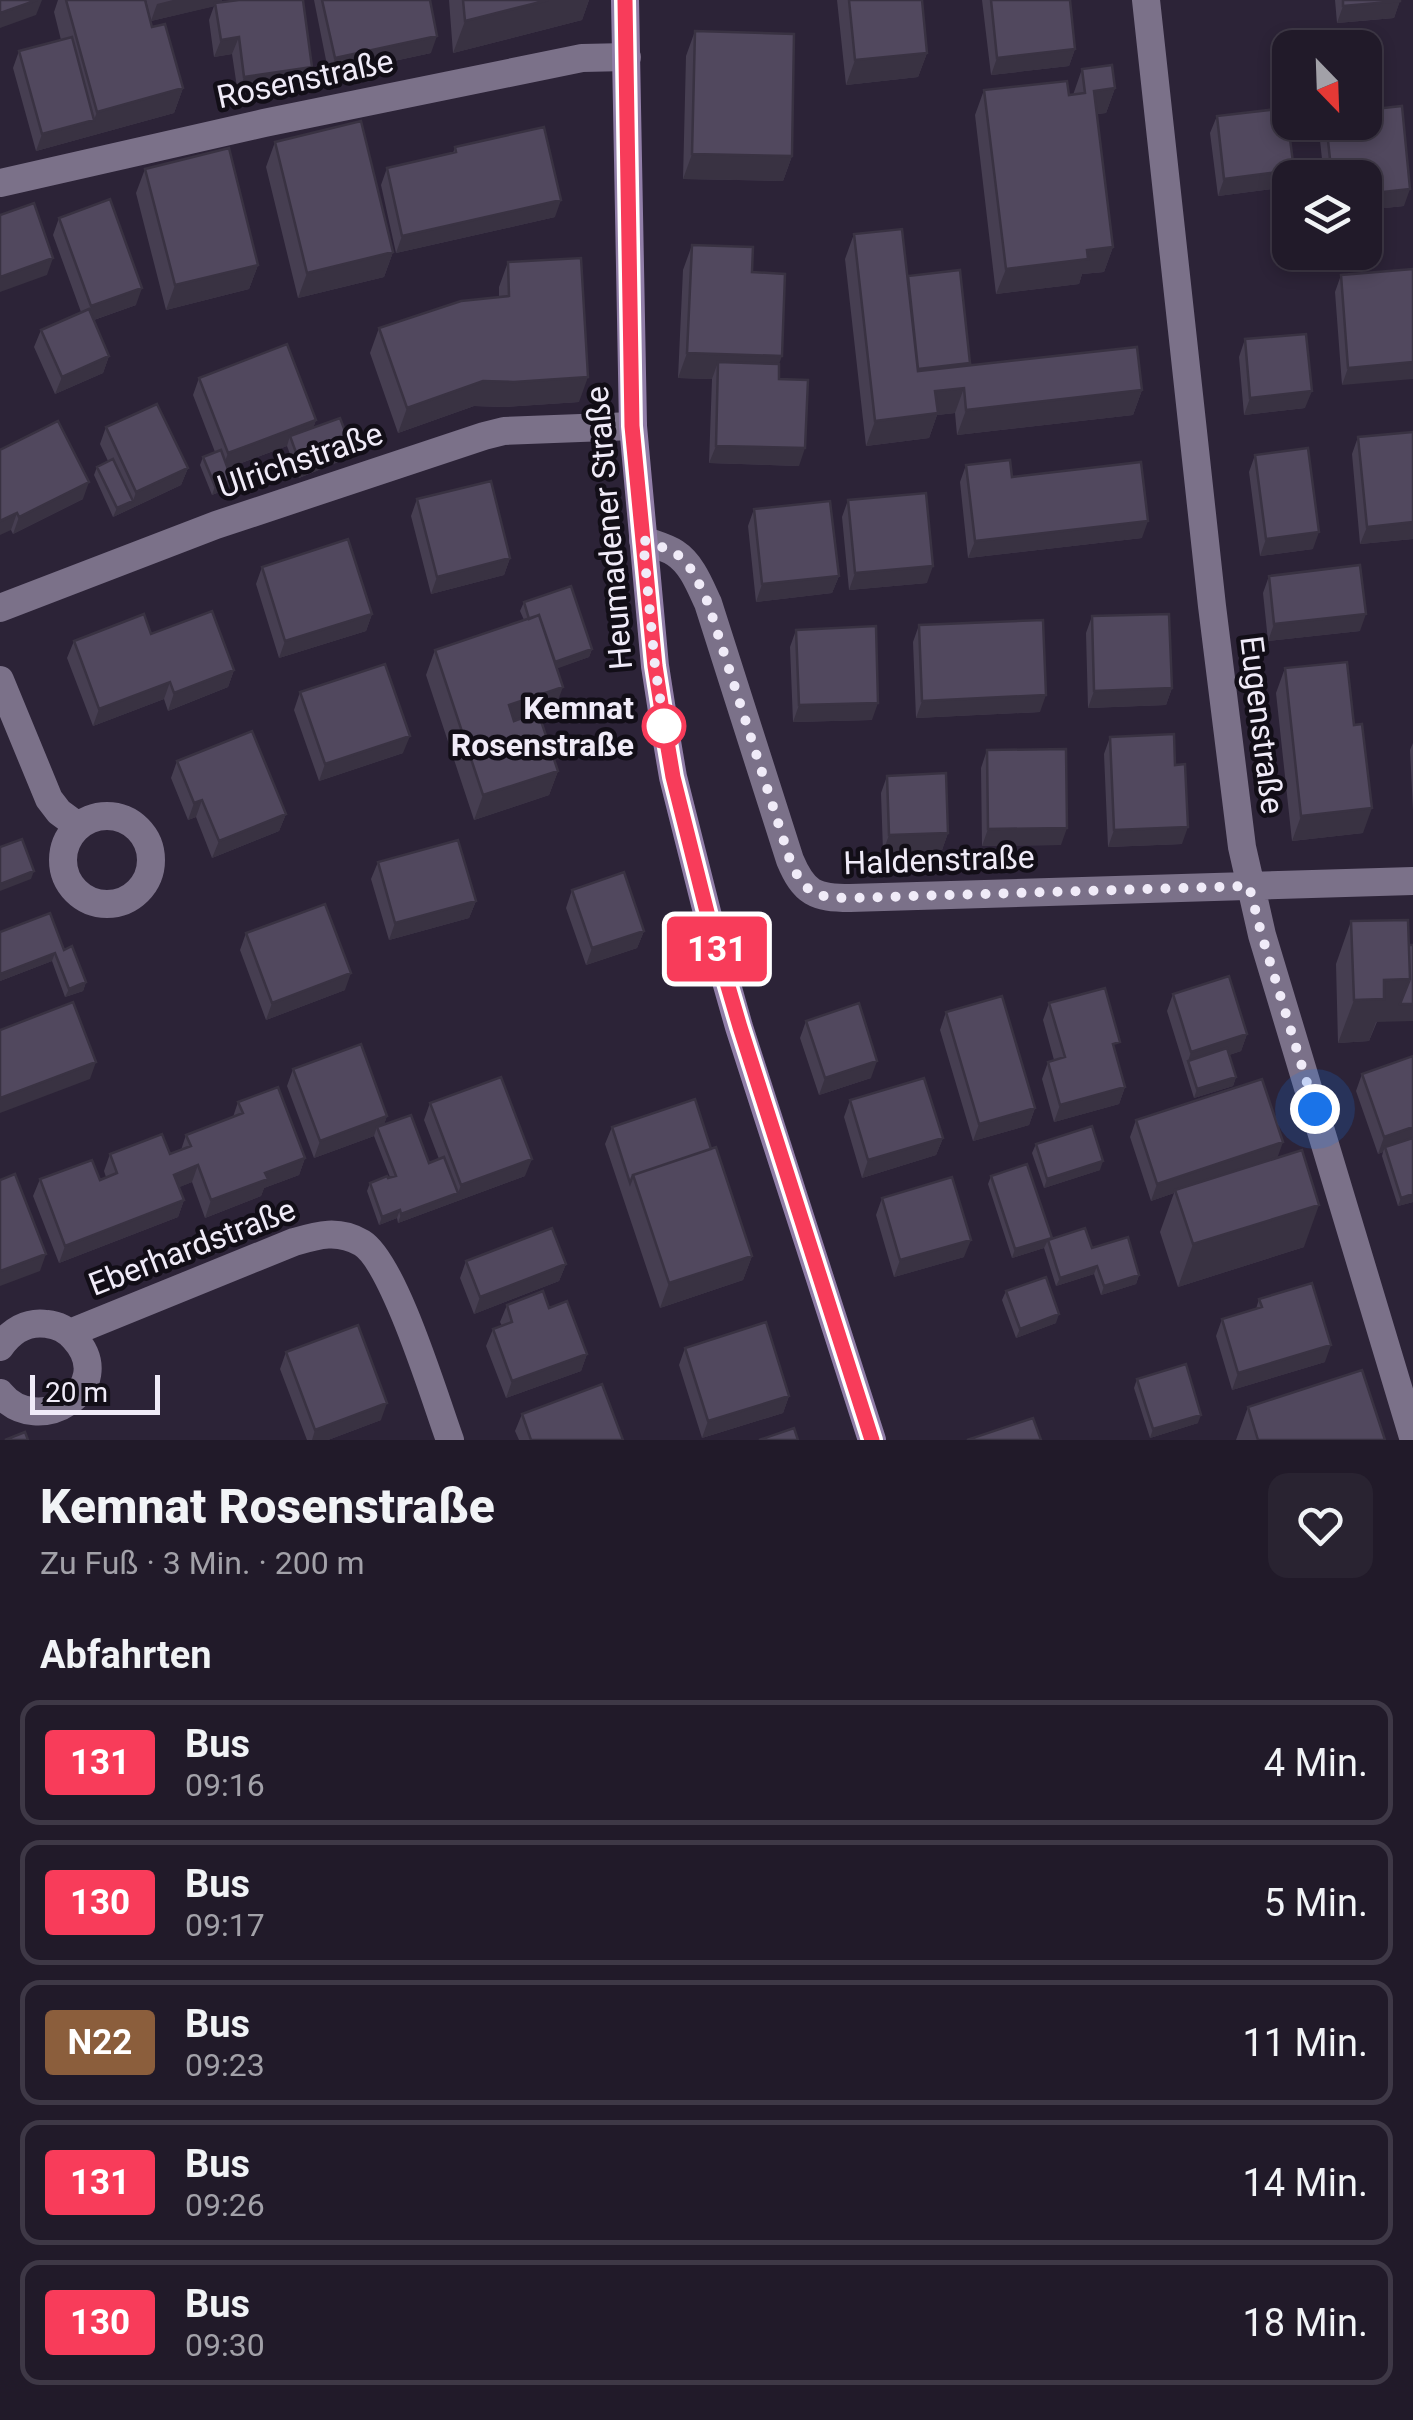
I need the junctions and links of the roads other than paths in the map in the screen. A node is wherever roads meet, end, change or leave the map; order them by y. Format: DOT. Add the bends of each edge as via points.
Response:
graph roads {
  1 [pos="626,0"];
  2 [pos="1146,0"];
  3 [pos="627,58"];
  4 [pos="0,182"];
  5 [pos="632,426"];
  6 [pos="643,540"];
  7 [pos="0,608"];
  8 [pos="0,680"];
  9 [pos="78,826"];
  10 [pos="1413,881"];
  11 [pos="1249,886"];
  12 [pos="70,1333"];
  13 [pos="0,1347"];
  14 [pos="0,1393"];
  15 [pos="1413,1437"];
  16 [pos="450,1440"];
  17 [pos="872,1440"];
  1 -- 3 [label="main road, Heumadener Straße"];
  2 -- 11 [label="street, Eugenstraße"];
  3 -- 4 [label="street, Rosenstraße" via="582,58"];
  3 -- 5 [label="main road, Heumadener Straße"];
  5 -- 6 [label="main road, Heumadener Straße"];
  5 -- 7 [label="street, Ulrichstraße" via="484,436 216,525"];
  6 -- 11 [label="street, Haldenstraße" via="686,563 708,603 790,860 811,893 838,898"];
  6 -- 17 [label="main road, Heumadener Straße" via="673,777 707,912"];
  8 -- 9 [label="street" via="50,798"];
  10 -- 11 [label="street, Haldenstraße"];
  11 -- 15 [label="street, Eugenstraße"];
  12 -- 13 [label="street, Eberhardstraße" via="35,1324 12,1332"];
  12 -- 14 [label="street, Eberhardstraße" via="82,1346 87,1381 67,1409 34,1417"];
  12 -- 16 [label="street, Eberhardstraße" via="294,1242 324,1234 347,1237 377,1257 391,1282"];
}
